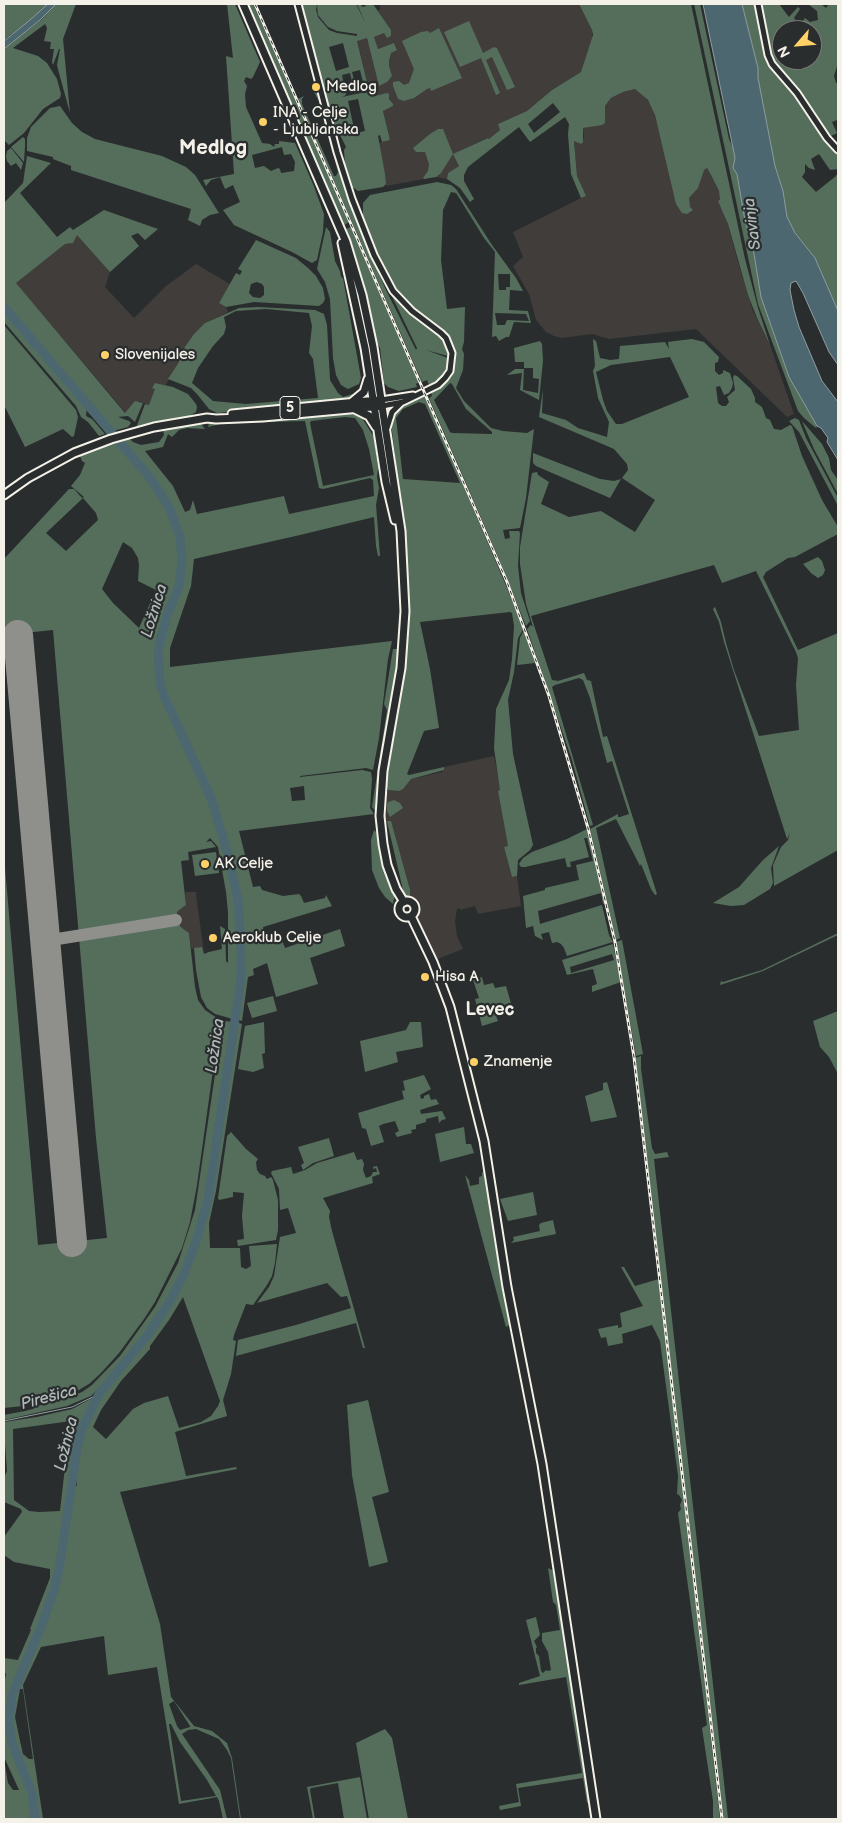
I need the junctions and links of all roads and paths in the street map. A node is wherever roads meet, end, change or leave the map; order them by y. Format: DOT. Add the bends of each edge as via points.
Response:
graph roads {
  1 [pos="243,4"];
  2 [pos="298,4"];
  3 [pos="758,4"];
  4 [pos="838,150"];
  5 [pos="339,226"];
  6 [pos="369,374"];
  7 [pos="423,393"];
  8 [pos="402,402"];
  9 [pos="378,403"];
  10 [pos="352,405"];
  11 [pos="382,431"];
  12 [pos="4,495"];
  13 [pos="404,902"];
  14 [pos="411,916"];
  15 [pos="596,1819"];
  1 -- 5 [label="main road"];
  2 -- 7 [label="street" via="340,160 374,255 400,299 441,333 450,346 452,360 448,374 438,385"];
  3 -- 4 [label="street" via="772,64"];
  5 -- 6 [label="main road"];
  5 -- 9 [label="main road" via="362,295 373,347"];
  6 -- 9 [label="main road"];
  6 -- 10 [label="main road" via="364,392"];
  7 -- 8 [label="street"];
  7 -- 9 [label="street"];
  8 -- 9 [label="street"];
  8 -- 11 [label="street" via="392,412"];
  9 -- 10 [label="main road, 5"];
  9 -- 11 [label="main road"];
  10 -- 11 [label="main road" via="369,416"];
  10 -- 12 [label="main road, 5" via="263,416 207,418 126,434 52,464"];
  11 -- 13 [label="main road" via="401,531 405,611 398,692 381,789 380,816 388,865"];
  13 -- 14 [label="main road" via="414,906 415,912"];
  13 -- 14 [label="main road" via="400,913 405,917"];
  14 -- 15 [label="main road" via="450,1007 484,1141 507,1287 542,1464"];
}
